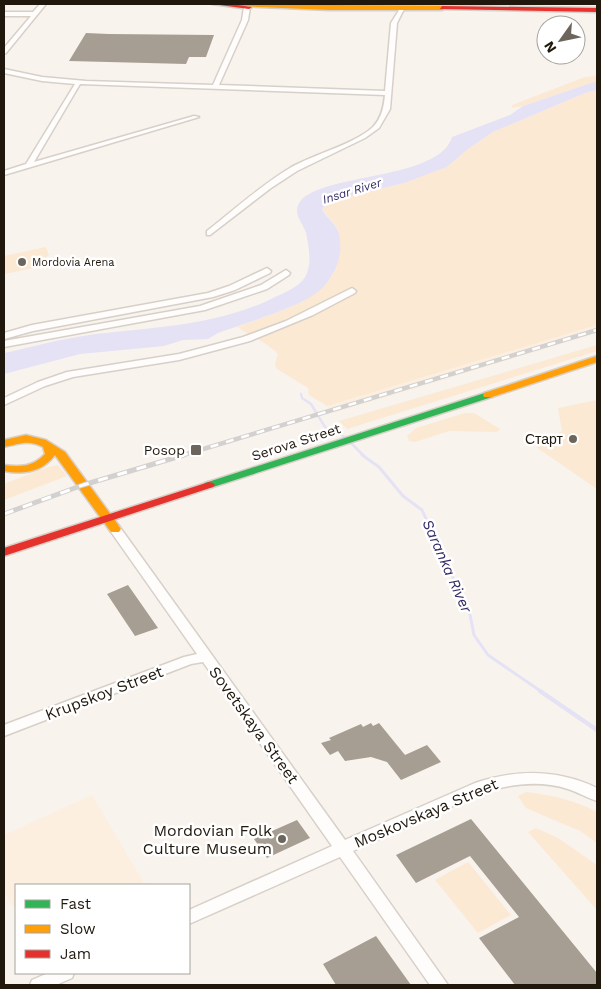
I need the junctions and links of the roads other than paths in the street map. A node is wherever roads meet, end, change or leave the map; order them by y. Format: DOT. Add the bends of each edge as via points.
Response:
graph roads {
  1 [pos="43,4"];
  2 [pos="215,4"];
  3 [pos="276,4"];
  4 [pos="297,4"];
  5 [pos="244,5"];
  6 [pos="312,7"];
  7 [pos="403,8"];
  8 [pos="597,9"];
  9 [pos="4,14"];
  10 [pos="35,14"];
  11 [pos="4,52"];
  12 [pos="4,71"];
  13 [pos="77,85"];
  14 [pos="215,88"];
  15 [pos="388,93"];
  16 [pos="196,116"];
  17 [pos="29,164"];
  18 [pos="4,173"];
  19 [pos="210,233"];
  20 [pos="267,271"];
  21 [pos="286,273"];
  22 [pos="348,290"];
  23 [pos="4,336"];
  24 [pos="4,344"];
  25 [pos="597,359"];
  26 [pos="7,400"];
  27 [pos="4,444"];
  28 [pos="48,445"];
  29 [pos="68,466"];
  30 [pos="35,467"];
  31 [pos="4,468"];
  32 [pos="4,480"];
  33 [pos="111,524"];
  34 [pos="4,552"];
  35 [pos="205,657"];
  36 [pos="4,730"];
  37 [pos="597,795"];
  38 [pos="342,848"];
  39 [pos="190,917"];
  40 [pos="64,974"];
  41 [pos="38,985"];
  42 [pos="440,985"];
  1 -- 10 [label="street"];
  2 -- 5 [label="main road"];
  3 -- 6 [label="main road"];
  4 -- 6 [label="main road"];
  5 -- 6 [label="main road"];
  5 -- 14 [label="street" via="245,20"];
  6 -- 7 [label="main road"];
  6 -- 8 [label="main road" via="508,5"];
  7 -- 8 [label="main road"];
  7 -- 15 [label="street" via="394,23"];
  9 -- 10 [label="street"];
  10 -- 11 [label="street"];
  12 -- 14 [label="street" via="69,82"];
  13 -- 17 [label="street"];
  14 -- 15 [label="street"];
  15 -- 19 [label="street" via="387,108 377,127 268,186"];
  16 -- 17 [label="street"];
  17 -- 18 [label="street"];
  20 -- 23 [label="street" via="210,295"];
  21 -- 24 [label="street" via="264,287 202,308"];
  22 -- 26 [label="street" via="317,312 277,329 178,357 80,372 34,386"];
  25 -- 33 [label="main road, Serova Street" via="360,436"];
  27 -- 28 [label="main road" via="29,438"];
  28 -- 29 [label="main road, Sovetskaya Street" via="61,454"];
  28 -- 30 [label="main road" via="50,454"];
  29 -- 30 [label="main road" via="53,463"];
  29 -- 33 [label="main road, Sovetskaya Street"];
  30 -- 31 [label="main road"];
  30 -- 32 [label="main road"];
  33 -- 34 [label="main road, Serova Street"];
  33 -- 35 [label="street, Sovetskaya Street"];
  35 -- 36 [label="street, Krupskoy Street"];
  35 -- 38 [label="street, Sovetskaya Street"];
  37 -- 38 [label="street, Moskovskaya Street" via="551,778 500,780"];
  38 -- 39 [label="street, Moskovskaya Street"];
  38 -- 42 [label="street, Sovetskaya Street"];
  40 -- 41 [label="street"];
}
